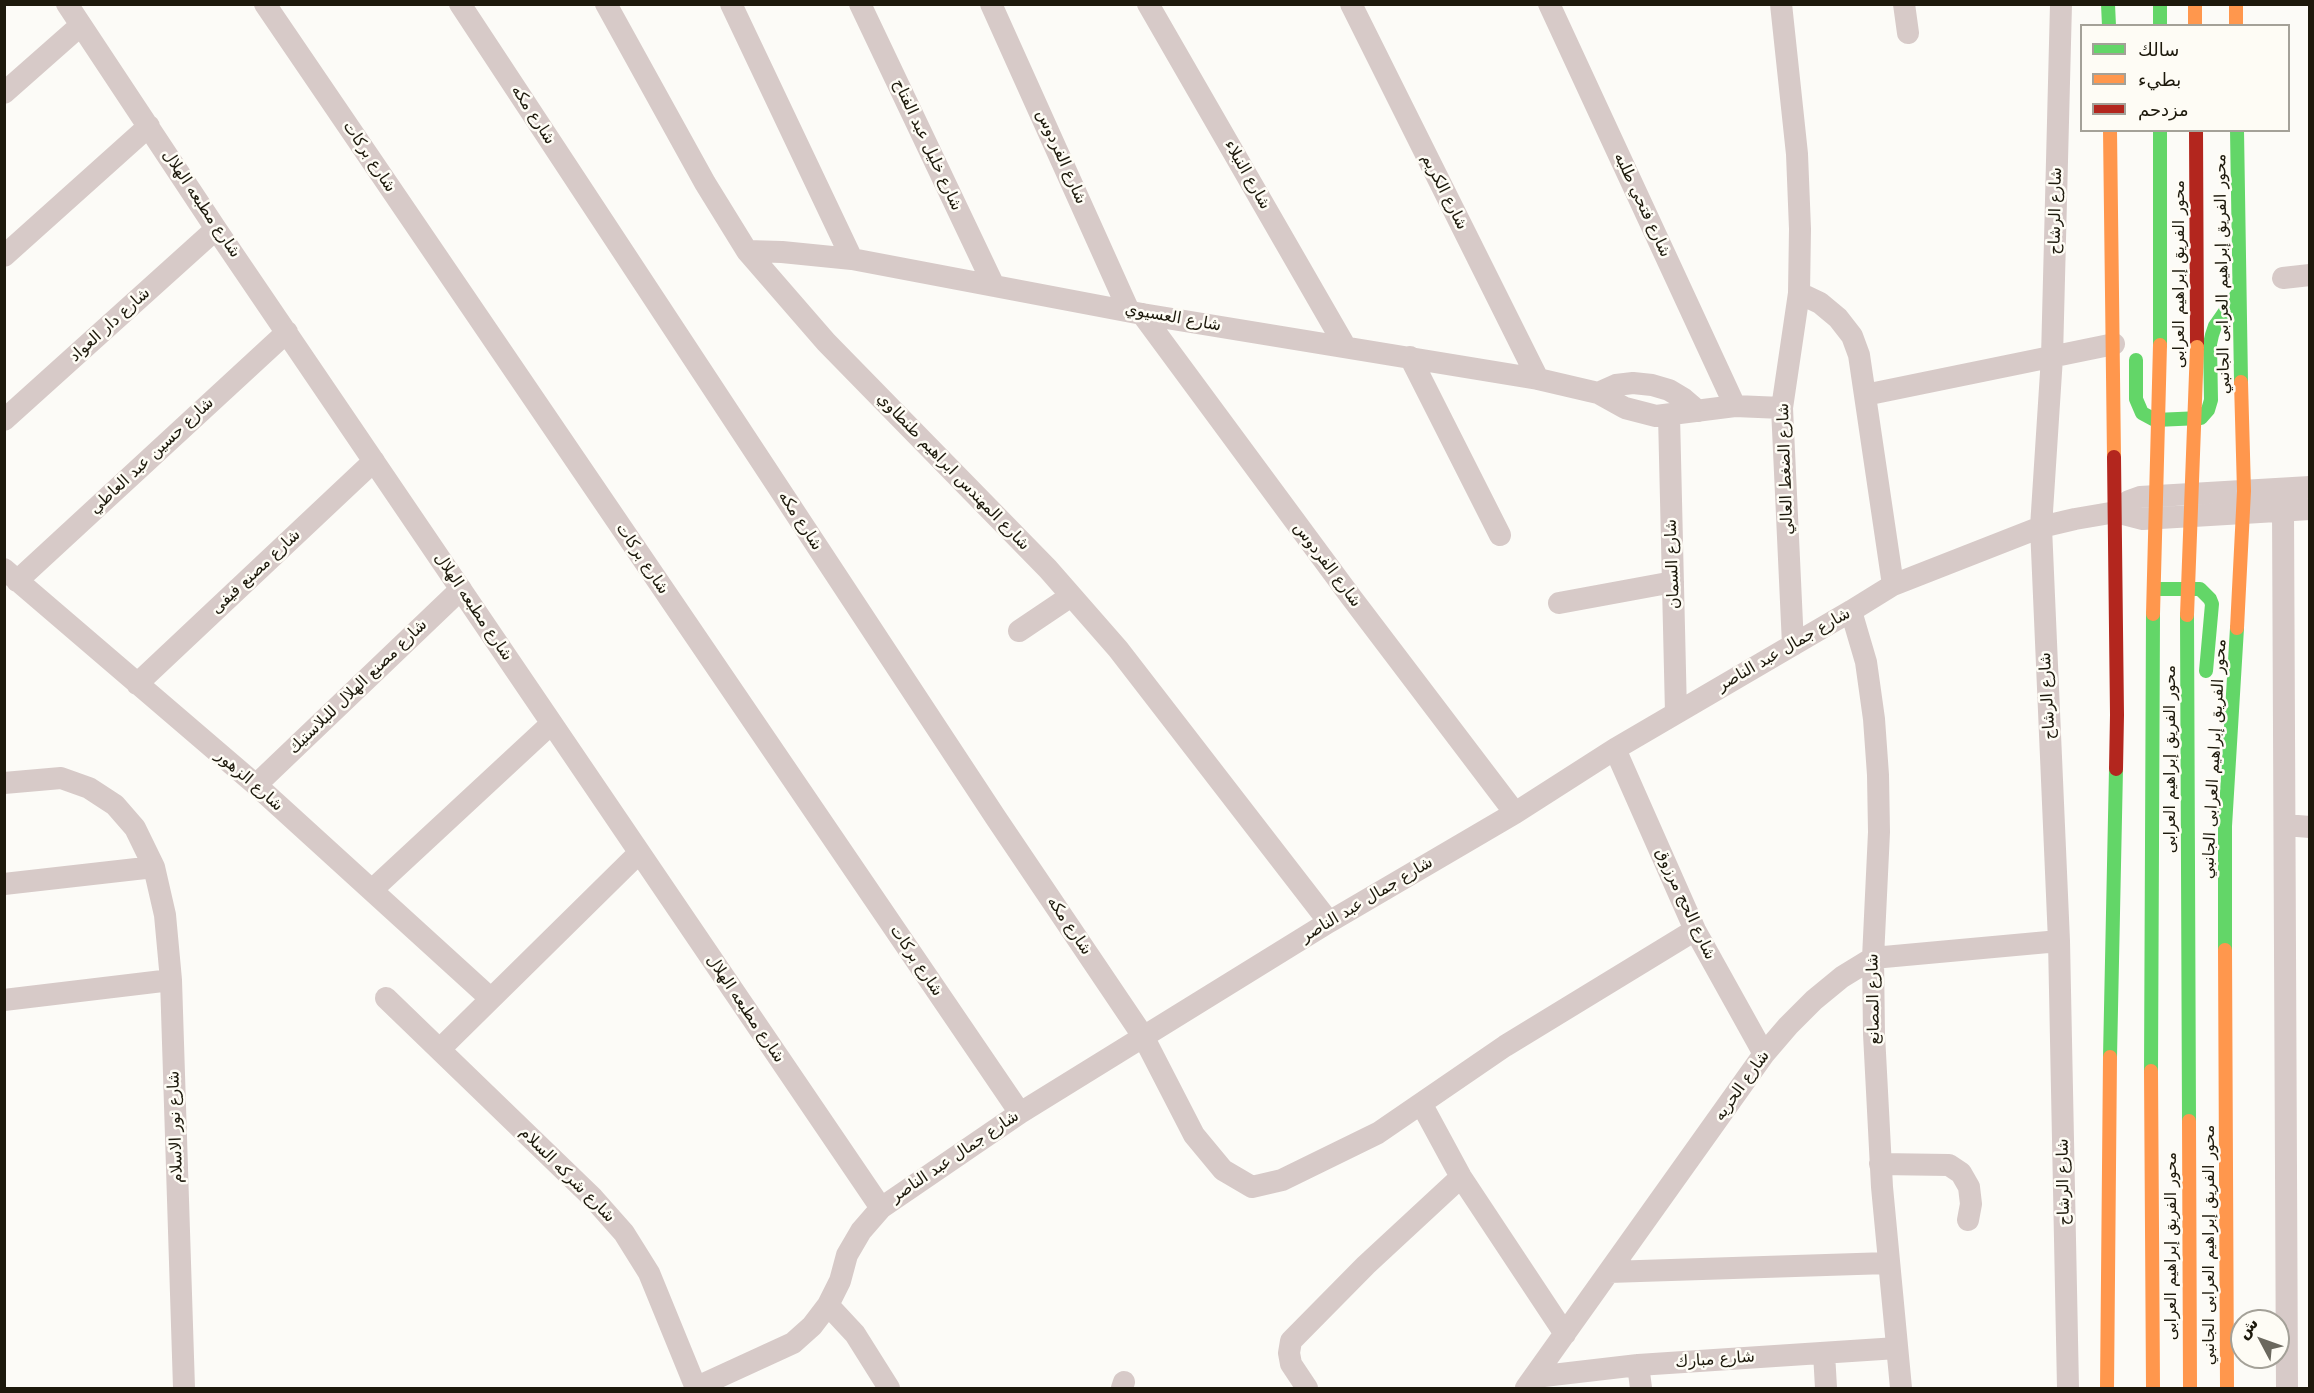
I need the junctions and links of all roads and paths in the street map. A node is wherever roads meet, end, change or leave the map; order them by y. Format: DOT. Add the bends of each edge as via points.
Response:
graph roads {
  1 [pos="67,4"];
  2 [pos="265,4"];
  3 [pos="460,4"];
  4 [pos="606,4"];
  5 [pos="731,4"];
  6 [pos="860,4"];
  7 [pos="991,4"];
  8 [pos="1148,4"];
  9 [pos="1351,4"];
  10 [pos="1549,4"];
  11 [pos="1781,4"];
  12 [pos="1904,4"];
  13 [pos="2061,4"];
  14 [pos="2108,4"];
  15 [pos="2160,4"];
  16 [pos="2195,4"];
  17 [pos="2236,4"];
  18 [pos="2109,24"];
  19 [pos="2160,24"];
  20 [pos="2195,24"];
  21 [pos="2236,24"];
  22 [pos="81,25"];
  23 [pos="1908,33"];
  24 [pos="4,93"];
  25 [pos="149,126"];
  26 [pos="2110,132"];
  27 [pos="2160,132"];
  28 [pos="2196,132"];
  29 [pos="2237,132"];
  30 [pos="216,229"];
  31 [pos="747,251"];
  32 [pos="4,256"];
  33 [pos="852,259"];
  34 [pos="2310,275"];
  35 [pos="2283,278"];
  36 [pos="994,286"];
  37 [pos="1798,293"];
  38 [pos="2238,293"];
  39 [pos="1136,313"];
  40 [pos="287,332"];
  41 [pos="2125,345"];
  42 [pos="1345,346"];
  43 [pos="1410,357"];
  44 [pos="2052,357"];
  45 [pos="1538,379"];
  46 [pos="1598,393"];
  47 [pos="1865,394"];
  48 [pos="1735,406"];
  49 [pos="1782,408"];
  50 [pos="1698,411"];
  51 [pos="1669,415"];
  52 [pos="4,420"];
  53 [pos="374,461"];
  54 [pos="2310,487"];
  55 [pos="2244,502"];
  56 [pos="2310,509"];
  57 [pos="2283,511"];
  58 [pos="2116,512"];
  59 [pos="2041,527"];
  60 [pos="1500,535"];
  61 [pos="11,575"];
  62 [pos="1673,582"];
  63 [pos="1893,585"];
  64 [pos="461,590"];
  65 [pos="2141,594"];
  66 [pos="1071,596"];
  67 [pos="1559,603"];
  68 [pos="1851,611"];
  69 [pos="1019,631"];
  70 [pos="1793,645"];
  71 [pos="137,684"];
  72 [pos="2207,684"];
  73 [pos="2131,699"];
  74 [pos="2220,702"];
  75 [pos="1677,713"];
  76 [pos="2233,713"];
  77 [pos="2118,716"];
  78 [pos="551,724"];
  79 [pos="1615,749"];
  80 [pos="4,783"];
  81 [pos="255,785"];
  82 [pos="1515,813"];
  83 [pos="2285,825"];
  84 [pos="2310,827"];
  85 [pos="639,853"];
  86 [pos="154,867"];
  87 [pos="4,884"];
  88 [pos="372,890"];
  89 [pos="1329,922"];
  90 [pos="1695,930"];
  91 [pos="2060,941"];
  92 [pos="1873,958"];
  93 [pos="171,980"];
  94 [pos="386,998"];
  95 [pos="490,998"];
  96 [pos="4,1000"];
  97 [pos="1143,1036"];
  98 [pos="440,1049"];
  99 [pos="1764,1054"];
  100 [pos="1422,1105"];
  101 [pos="1020,1113"];
  102 [pos="1880,1164"];
  103 [pos="1461,1177"];
  104 [pos="881,1208"];
  105 [pos="1968,1220"];
  106 [pos="1888,1263"];
  107 [pos="1609,1272"];
  108 [pos="828,1305"];
  109 [pos="1565,1334"];
  110 [pos="1897,1348"];
  111 [pos="1824,1353"];
  112 [pos="1638,1365"];
  113 [pos="1532,1385"];
  114 [pos="696,1388"];
  115 [pos="184,1389"];
  116 [pos="889,1389"];
  117 [pos="1307,1389"];
  118 [pos="1641,1389"];
  119 [pos="1826,1389"];
  120 [pos="1900,1389"];
  121 [pos="2068,1389"];
  122 [pos="2107,1389"];
  123 [pos="2153,1389"];
  124 [pos="2190,1389"];
  125 [pos="2227,1389"];
  126 [pos="2287,1389"];
  1 -- 22 [label="street, شارع مطبعه الهلال"];
  2 -- 101 [label="street, شارع بركات"];
  3 -- 97 [label="street, شارع مكه"];
  4 -- 31 [label="street, شارع المهندس ابراهيم طنطاوي"];
  5 -- 33 [label="street"];
  6 -- 36 [label="street, شارع خليل عبد الفتاح"];
  7 -- 39 [label="street, شارع الفردوس"];
  8 -- 42 [label="street, شارع النبلاء"];
  9 -- 45 [label="street, شارع الكريم"];
  10 -- 48 [label="street, شارع فتحي طلبه"];
  11 -- 37 [label="street, شارع الضغط العالي" via="1797,154"];
  12 -- 23 [label="street"];
  13 -- 44 [label="street, شارع الرشاح"];
  14 -- 18 [label="street"];
  15 -- 19 [label="street"];
  16 -- 20 [label="street"];
  17 -- 21 [label="street"];
  22 -- 24 [label="street"];
  22 -- 25 [label="street, شارع مطبعه الهلال"];
  25 -- 30 [label="street, شارع مطبعه الهلال"];
  25 -- 32 [label="street"];
  26 -- 41 [label="street" via="2119,321"];
  27 -- 123 [label="street, محور الفريق إبراهيم العرابى, bridge" via="2160,345 2153,614"];
  28 -- 124 [label="street, محور الفريق إبراهيم العرابى, bridge" via="2198,346 2187,615"];
  29 -- 38 [label="street, محور الفريق إبراهيم العرابى الجانبي"];
  30 -- 40 [label="street, شارع مطبعه الهلال"];
  30 -- 52 [label="street, شارع دار العواد"];
  31 -- 33 [label="street, شارع العسيوي"];
  31 -- 66 [label="street, شارع المهندس ابراهيم طنطاوي" via="826,342"];
  33 -- 36 [label="street, شارع العسيوي"];
  34 -- 35 [label="street"];
  36 -- 39 [label="street, شارع العسيوي"];
  37 -- 47 [label="street" via="1829,310 1852,336"];
  37 -- 49 [label="street, شارع الضغط العالي"];
  38 -- 41 [label="street" via="2212,335 2211,400 2201,418 2155,420 2142,413"];
  38 -- 55 [label="street, محور الفريق إبراهيم العرابى الجانبي"];
  39 -- 42 [label="street, شارع العسيوي"];
  39 -- 82 [label="street, شارع الفردوس"];
  40 -- 53 [label="street, شارع مطبعه الهلال"];
  40 -- 61 [label="street, شارع حسين عبد العاطي"];
  41 -- 44 [label="street"];
  41 -- 58 [label="street"];
  42 -- 43 [label="street, شارع العسيوي"];
  43 -- 45 [label="street, شارع العسيوي"];
  43 -- 60 [label="street"];
  44 -- 47 [label="street"];
  44 -- 59 [label="street, شارع الرشاح"];
  45 -- 46 [label="street, شارع العسيوي"];
  46 -- 50 [label="street" via="1616,385 1652,384 1669,390"];
  46 -- 51 [label="street, شارع العسيوي" via="1640,413"];
  47 -- 63 [label="street"];
  48 -- 49 [label="street, شارع العسيوي"];
  48 -- 50 [label="street, شارع العسيوي"];
  49 -- 70 [label="street, شارع الضغط العالي"];
  50 -- 51 [label="street, شارع العسيوي"];
  51 -- 62 [label="street, شارع السمان"];
  53 -- 64 [label="street, شارع مطبعه الهلال"];
  53 -- 71 [label="street, شارع مصنع فيفى"];
  54 -- 55 [label="street, شارع جمال عبد الناصر"];
  55 -- 57 [label="street, شارع جمال عبد الناصر"];
  55 -- 58 [label="street, شارع جمال عبد الناصر" via="2139,497"];
  55 -- 76 [label="street, محور الفريق إبراهيم العرابى الجانبي"];
  56 -- 57 [label="street, شارع جمال عبد الناصر"];
  57 -- 83 [label="street"];
  58 -- 59 [label="street, شارع جمال عبد الناصر"];
  58 -- 77 [label="street"];
  59 -- 63 [label="street, شارع جمال عبد الناصر"];
  59 -- 91 [label="street, شارع الرشاح"];
  61 -- 71 [label="street, شارع الزهور"];
  62 -- 67 [label="street"];
  62 -- 75 [label="street, شارع السمان"];
  63 -- 68 [label="street, شارع جمال عبد الناصر"];
  64 -- 78 [label="street, شارع مطبعه الهلال"];
  64 -- 81 [label="street, شارع مصنع الهلال للبلاستيك"];
  65 -- 72 [label="street" via="2146,589 2200,589 2207,594 2212,604"];
  66 -- 69 [label="street"];
  66 -- 89 [label="street, شارع المهندس ابراهيم طنطاوي" via="1118,649"];
  68 -- 70 [label="street, شارع جمال عبد الناصر"];
  68 -- 92 [label="street, شارع المصانع" via="1866,662 1878,775"];
  70 -- 75 [label="street, شارع جمال عبد الناصر"];
  71 -- 81 [label="street, شارع الزهور"];
  73 -- 77 [label="street"];
  74 -- 76 [label="street"];
  75 -- 79 [label="street, شارع جمال عبد الناصر"];
  76 -- 125 [label="street, محور الفريق إبراهيم العرابى الجانبي" via="2225,826"];
  77 -- 122 [label="street" via="2111,934"];
  78 -- 85 [label="street, شارع مطبعه الهلال"];
  78 -- 88 [label="street"];
  79 -- 82 [label="street, شارع جمال عبد الناصر"];
  79 -- 90 [label="street, شارع الحج مرزوق"];
  80 -- 86 [label="street, شارع نور الاسلام" via="61,778 89,788 115,805 135,828"];
  81 -- 88 [label="street, شارع الزهور"];
  82 -- 89 [label="street, شارع جمال عبد الناصر"];
  83 -- 84 [label="street"];
  83 -- 126 [label="street"];
  85 -- 95 [label="street"];
  85 -- 104 [label="street, شارع مطبعه الهلال"];
  86 -- 87 [label="street"];
  86 -- 93 [label="street, شارع نور الاسلام" via="165,915"];
  88 -- 95 [label="street, شارع الزهور"];
  89 -- 97 [label="street, شارع جمال عبد الناصر"];
  90 -- 99 [label="street, شارع الحج مرزوق"];
  90 -- 100 [label="street, شارع مكه" via="1505,1046"];
  91 -- 92 [label="street, شارع الحريه"];
  91 -- 121 [label="street, شارع الرشاح"];
  92 -- 99 [label="street, شارع الحريه" via="1814,1000"];
  92 -- 102 [label="street, شارع المصانع"];
  93 -- 96 [label="street"];
  93 -- 115 [label="street, شارع نور الاسلام"];
  94 -- 98 [label="street, شارع شركه السلام"];
  95 -- 98 [label="street"];
  97 -- 100 [label="street, شارع مكه" via="1194,1135 1224,1170 1252,1187 1282,1180 1378,1133"];
  97 -- 101 [label="street, شارع جمال عبد الناصر"];
  98 -- 114 [label="street, شارع شركه السلام" via="624,1233 649,1273"];
  99 -- 107 [label="street, شارع الحريه"];
  100 -- 103 [label="street"];
  101 -- 104 [label="street, شارع جمال عبد الناصر"];
  102 -- 105 [label="street" via="1949,1166 1961,1173 1969,1187"];
  102 -- 106 [label="street, شارع المصانع"];
  103 -- 109 [label="street"];
  103 -- 117 [label="street" via="1291,1341 1291,1364"];
  104 -- 108 [label="street, شارع جمال عبد الناصر" via="847,1255"];
  106 -- 107 [label="street"];
  106 -- 110 [label="street, شارع المصانع"];
  107 -- 109 [label="street, شارع الحريه"];
  108 -- 114 [label="street, شارع جمال عبد الناصر" via="793,1343"];
  108 -- 116 [label="street" via="855,1334"];
  109 -- 113 [label="street, شارع الحريه"];
  110 -- 111 [label="street, شارع مبارك"];
  110 -- 120 [label="street, شارع المصانع"];
  111 -- 112 [label="street, شارع مبارك"];
  111 -- 119 [label="street"];
  112 -- 113 [label="street, شارع مبارك"];
  112 -- 118 [label="street"];
}
